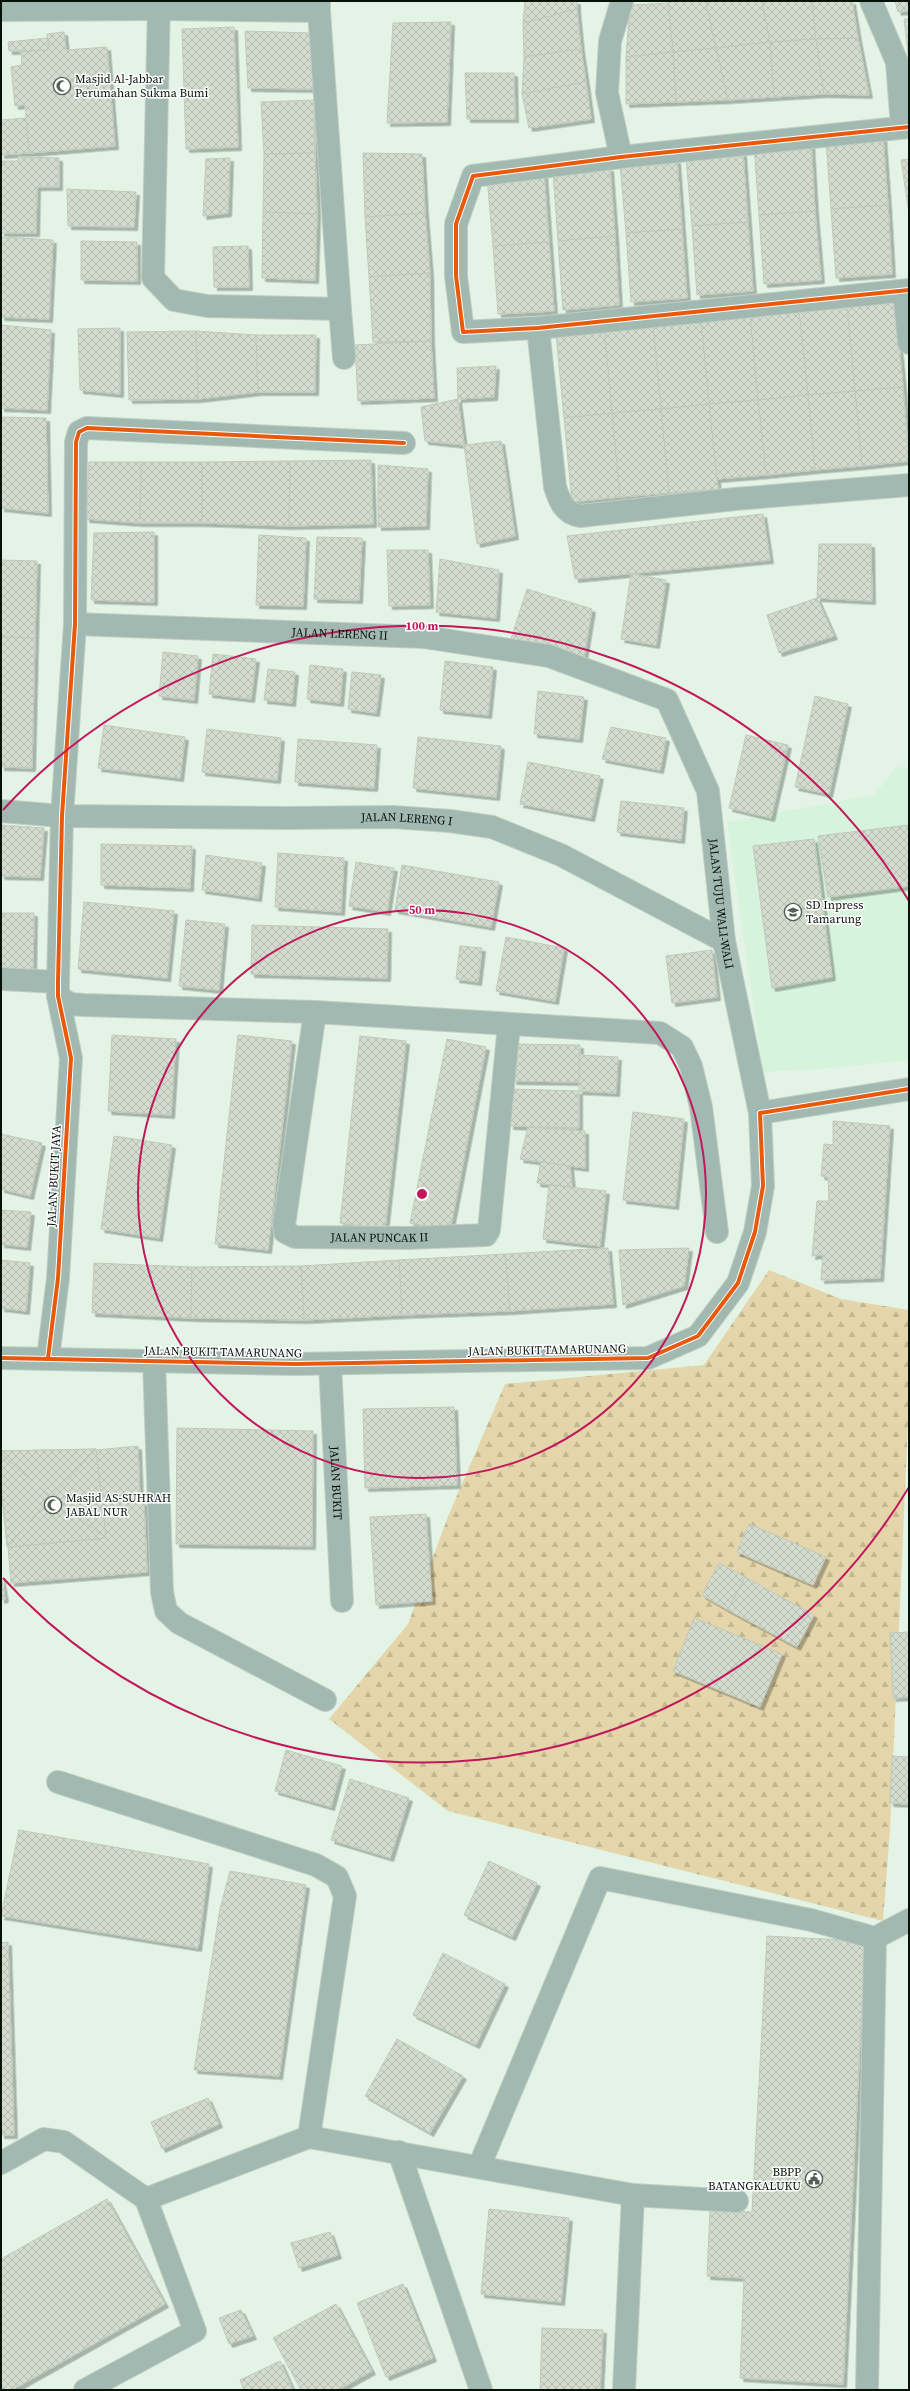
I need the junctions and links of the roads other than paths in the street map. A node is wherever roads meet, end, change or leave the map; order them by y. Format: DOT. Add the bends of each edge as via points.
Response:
graph roads {
  1 [pos="622,1"];
  2 [pos="871,1"];
  3 [pos="159,5"];
  4 [pos="319,6"];
  5 [pos="1,10"];
  6 [pos="905,127"];
  7 [pos="621,157"];
  8 [pos="907,290"];
  9 [pos="340,309"];
  10 [pos="538,328"];
  11 [pos="909,342"];
  12 [pos="344,358"];
  13 [pos="404,443"];
  14 [pos="909,485"];
  15 [pos="75,624"];
  16 [pos="667,700"];
  17 [pos="1,811"];
  18 [pos="62,816"];
  19 [pos="724,941"];
  20 [pos="1,979"];
  21 [pos="58,989"];
  22 [pos="315,1012"];
  23 [pos="509,1025"];
  24 [pos="909,1089"];
  25 [pos="760,1113"];
  26 [pos="718,1232"];
  27 [pos="1,1358"];
  28 [pos="48,1358"];
  29 [pos="154,1361"];
  30 [pos="330,1364"];
  31 [pos="342,1601"];
  32 [pos="325,1700"];
  33 [pos="58,1782"];
  34 [pos="909,1920"];
  35 [pos="875,1938"];
  36 [pos="309,2137"];
  37 [pos="399,2152"];
  38 [pos="1,2163"];
  39 [pos="479,2167"];
  40 [pos="633,2195"];
  41 [pos="146,2199"];
  42 [pos="737,2201"];
  43 [pos="86,2390"];
  44 [pos="481,2390"];
  45 [pos="624,2390"];
  46 [pos="867,2390"];
  1 -- 7 [label="street" via="610,41 607,93"];
  2 -- 6 [label="street" via="897,62"];
  3 -- 4 [label="street"];
  3 -- 5 [label="street"];
  3 -- 9 [label="street" via="153,278 174,300 207,306"];
  4 -- 9 [label="street"];
  6 -- 7 [label="street"];
  7 -- 10 [label="street" via="473,176 456,224 456,276 463,332"];
  8 -- 10 [label="street"];
  8 -- 11 [label="street"];
  9 -- 12 [label="street"];
  10 -- 14 [label="street" via="555,487 559,500 571,514 580,516 734,499"];
  13 -- 15 [label="street, JALAN BUKIT JAYA" via="87,428 78,432"];
  15 -- 16 [label="street, JALAN LERENG II" via="424,638 548,656"];
  15 -- 18 [label="street, JALAN BUKIT JAYA"];
  16 -- 19 [label="street, JALAN TUJU WALI-WALI" via="708,791"];
  17 -- 18 [label="street, JALAN LERENG I"];
  18 -- 19 [label="street, JALAN LERENG I" via="393,817 492,827 561,855"];
  18 -- 21 [label="street, JALAN BUKIT JAYA"];
  19 -- 25 [label="street, JALAN TUJU WALI-WALI"];
  20 -- 21 [label="street"];
  21 -- 22 [label="street" via="70,1004"];
  21 -- 28 [label="street, JALAN BUKIT JAYA" via="71,1058 58,1278"];
  22 -- 23 [label="street"];
  22 -- 23 [label="street, JALAN PUNCAK II" via="284,1225 285,1232 295,1237 407,1238 486,1235 489,1230"];
  23 -- 26 [label="street" via="660,1033 682,1047 691,1066 701,1107"];
  24 -- 25 [label="street"];
  25 -- 30 [label="street, JALAN BUKIT TAMARUNANG" via="763,1186 755,1232 738,1283 698,1336 648,1358"];
  27 -- 28 [label="street, JALAN BUKIT TAMARUNANG"];
  28 -- 29 [label="street, JALAN BUKIT TAMARUNANG"];
  29 -- 30 [label="street, JALAN BUKIT TAMARUNANG"];
  29 -- 32 [label="street" via="162,1592 166,1611 179,1622"];
  30 -- 31 [label="street, JALAN BUKIT"];
  33 -- 36 [label="street" via="316,1864 337,1877 345,1896"];
  34 -- 35 [label="street"];
  35 -- 39 [label="street" via="811,1920 600,1878"];
  35 -- 46 [label="street"];
  36 -- 37 [label="street"];
  36 -- 41 [label="street"];
  37 -- 39 [label="street"];
  37 -- 44 [label="street"];
  38 -- 41 [label="street" via="44,2139 64,2142"];
  39 -- 40 [label="street"];
  40 -- 42 [label="street"];
  40 -- 45 [label="street"];
  41 -- 43 [label="street" via="195,2331"];
}
